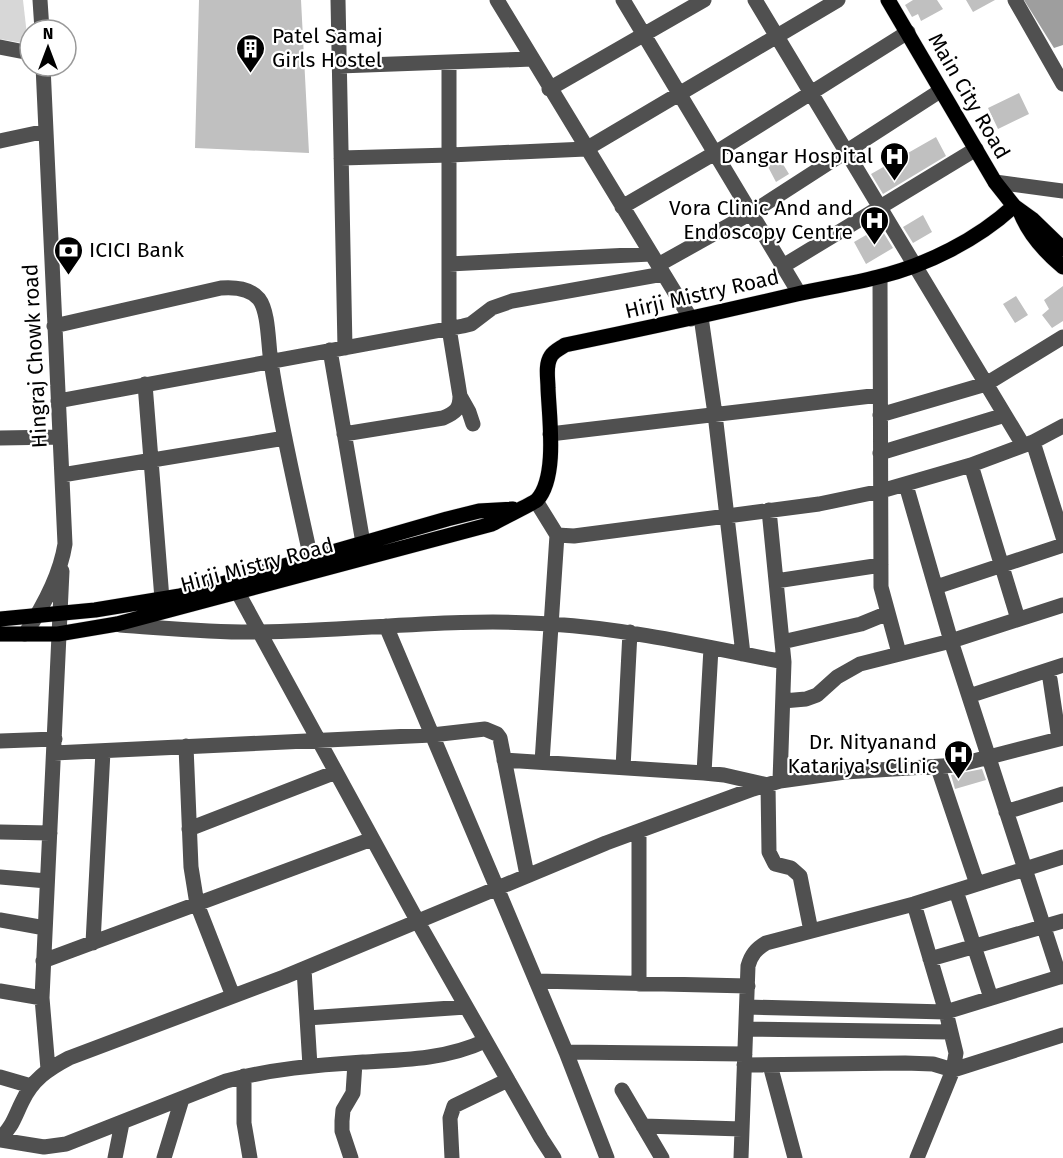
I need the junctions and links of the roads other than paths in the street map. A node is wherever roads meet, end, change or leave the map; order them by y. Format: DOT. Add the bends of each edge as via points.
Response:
graph roads {
  1 [pos="40,0"];
  2 [pos="338,0"];
  3 [pos="497,0"];
  4 [pos="623,0"];
  5 [pos="704,0"];
  6 [pos="755,0"];
  7 [pos="838,0"];
  8 [pos="888,0"];
  9 [pos="1015,0"];
  10 [pos="41,18"];
  11 [pos="908,32"];
  12 [pos="644,35"];
  13 [pos="777,37"];
  14 [pos="0,47"];
  15 [pos="18,51"];
  16 [pos="532,59"];
  17 [pos="450,62"];
  18 [pos="339,66"];
  19 [pos="44,78"];
  20 [pos="1063,84"];
  21 [pos="549,88"];
  22 [pos="940,91"];
  23 [pos="811,93"];
  24 [pos="680,94"];
  25 [pos="46,131"];
  26 [pos="0,141"];
  27 [pos="586,149"];
  28 [pos="976,149"];
  29 [pos="846,152"];
  30 [pos="715,153"];
  31 [pos="450,155"];
  32 [pos="341,158"];
  33 [pos="995,182"];
  34 [pos="1035,188"];
  35 [pos="1063,191"];
  36 [pos="622,207"];
  37 [pos="880,208"];
  38 [pos="1017,208"];
  39 [pos="751,213"];
  40 [pos="1063,249"];
  41 [pos="450,264"];
  42 [pos="657,264"];
  43 [pos="783,266"];
  44 [pos="914,266"];
  45 [pos="1063,267"];
  46 [pos="879,277"];
  47 [pos="799,293"];
  48 [pos="696,318"];
  49 [pos="54,326"];
  50 [pos="449,328"];
  51 [pos="1063,337"];
  52 [pos="337,349"];
  53 [pos="271,362"];
  54 [pos="145,384"];
  55 [pos="986,384"];
  56 [pos="880,395"];
  57 [pos="460,396"];
  58 [pos="58,400"];
  59 [pos="716,414"];
  60 [pos="880,415"];
  61 [pos="1005,415"];
  62 [pos="473,424"];
  63 [pos="1063,426"];
  64 [pos="344,434"];
  65 [pos="550,434"];
  66 [pos="60,437"];
  67 [pos="0,438"];
  68 [pos="285,438"];
  69 [pos="1028,443"];
  70 [pos="880,453"];
  71 [pos="151,460"];
  72 [pos="971,465"];
  73 [pos="62,475"];
  74 [pos="906,485"];
  75 [pos="881,491"];
  76 [pos="536,501"];
  77 [pos="519,508"];
  78 [pos="769,510"];
  79 [pos="727,515"];
  80 [pos="557,535"];
  81 [pos="1063,537"];
  82 [pos="363,543"];
  83 [pos="1063,544"];
  84 [pos="311,559"];
  85 [pos="62,562"];
  86 [pos="881,565"];
  87 [pos="1001,565"];
  88 [pos="776,580"];
  89 [pos="936,587"];
  90 [pos="237,591"];
  91 [pos="162,599"];
  92 [pos="1063,605"];
  93 [pos="60,613"];
  94 [pos="888,613"];
  95 [pos="37,615"];
  96 [pos="0,619"];
  97 [pos="1018,619"];
  98 [pos="117,624"];
  99 [pos="550,624"];
  100 [pos="386,626"];
  101 [pos="259,632"];
  102 [pos="630,632"];
  103 [pos="0,634"];
  104 [pos="25,634"];
  105 [pos="58,634"];
  106 [pos="951,641"];
  107 [pos="782,642"];
  108 [pos="711,648"];
  109 [pos="899,653"];
  110 [pos="743,654"];
  111 [pos="784,662"];
  112 [pos="1063,666"];
  113 [pos="1050,679"];
  114 [pos="969,696"];
  115 [pos="783,701"];
  116 [pos="432,735"];
  117 [pos="1061,739"];
  118 [pos="318,740"];
  119 [pos="0,741"];
  120 [pos="55,746"];
  121 [pos="186,747"];
  122 [pos="103,751"];
  123 [pos="989,758"];
  124 [pos="504,760"];
  125 [pos="542,762"];
  126 [pos="623,768"];
  127 [pos="938,768"];
  128 [pos="336,772"];
  129 [pos="704,773"];
  130 [pos="774,783"];
  131 [pos="1063,794"];
  132 [pos="1006,812"];
  133 [pos="189,829"];
  134 [pos="639,831"];
  135 [pos="0,832"];
  136 [pos="50,833"];
  137 [pos="372,839"];
  138 [pos="1063,857"];
  139 [pos="1025,869"];
  140 [pos="527,875"];
  141 [pos="0,877"];
  142 [pos="48,881"];
  143 [pos="977,884"];
  144 [pos="498,888"];
  145 [pos="956,891"];
  146 [pos="197,904"];
  147 [pos="914,904"];
  148 [pos="0,920"];
  149 [pos="1063,921"];
  150 [pos="418,922"];
  151 [pos="1044,927"];
  152 [pos="45,928"];
  153 [pos="811,931"];
  154 [pos="93,943"];
  155 [pos="974,947"];
  156 [pos="930,959"];
  157 [pos="43,961"];
  158 [pos="304,969"];
  159 [pos="1062,976"];
  160 [pos="536,981"];
  161 [pos="639,984"];
  162 [pos="748,986"];
  163 [pos="0,991"];
  164 [pos="233,996"];
  165 [pos="42,998"];
  166 [pos="991,998"];
  167 [pos="466,1007"];
  168 [pos="747,1007"];
  169 [pos="946,1012"];
  170 [pos="307,1018"];
  171 [pos="746,1029"];
  172 [pos="951,1032"];
  173 [pos="1063,1035"];
  174 [pos="485,1041"];
  175 [pos="566,1052"];
  176 [pos="745,1059"];
  177 [pos="355,1063"];
  178 [pos="770,1065"];
  179 [pos="310,1066"];
  180 [pos="48,1069"];
  181 [pos="953,1070"];
  182 [pos="244,1076"];
  183 [pos="0,1077"];
  184 [pos="508,1080"];
  185 [pos="31,1086"];
  186 [pos="622,1090"];
  187 [pos="182,1099"];
  188 [pos="122,1123"];
  189 [pos="644,1126"];
  190 [pos="742,1129"];
  191 [pos="0,1139"];
  192 [pos="32,1152"];
  193 [pos="115,1158"];
  194 [pos="164,1158"];
  195 [pos="250,1158"];
  196 [pos="351,1158"];
  197 [pos="452,1158"];
  198 [pos="554,1158"];
  199 [pos="607,1158"];
  200 [pos="662,1158"];
  201 [pos="741,1158"];
  202 [pos="795,1158"];
  203 [pos="917,1158"];
  1 -- 10 [label="street"];
  2 -- 18 [label="street"];
  3 -- 16 [label="street"];
  4 -- 12 [label="street"];
  5 -- 12 [label="street"];
  6 -- 13 [label="street"];
  7 -- 13 [label="street"];
  8 -- 11 [label="main road, Main City Road"];
  9 -- 20 [label="street"];
  11 -- 22 [label="main road, Main City Road"];
  11 -- 23 [label="street"];
  12 -- 21 [label="street"];
  12 -- 24 [label="street"];
  13 -- 23 [label="street"];
  13 -- 24 [label="street"];
  14 -- 15 [label="street"];
  16 -- 17 [label="street"];
  16 -- 21 [label="street"];
  17 -- 18 [label="street"];
  17 -- 31 [label="street"];
  18 -- 32 [label="street"];
  19 -- 25 [label="street, Hingraj Chowk road"];
  21 -- 27 [label="street"];
  22 -- 28 [label="main road, Main City Road"];
  22 -- 29 [label="street"];
  23 -- 29 [label="street"];
  23 -- 30 [label="street"];
  24 -- 27 [label="street"];
  24 -- 30 [label="street"];
  25 -- 26 [label="street"];
  25 -- 49 [label="street, Hingraj Chowk road"];
  27 -- 31 [label="street"];
  27 -- 36 [label="street"];
  28 -- 33 [label="main road, Main City Road"];
  28 -- 37 [label="street"];
  29 -- 37 [label="street"];
  29 -- 39 [label="street"];
  30 -- 36 [label="street"];
  30 -- 39 [label="street"];
  31 -- 32 [label="street"];
  31 -- 41 [label="street"];
  32 -- 52 [label="street"];
  33 -- 34 [label="street"];
  33 -- 38 [label="main road, Main City Road"];
  34 -- 35 [label="street"];
  34 -- 38 [label="street"];
  36 -- 42 [label="street"];
  37 -- 43 [label="street"];
  37 -- 44 [label="street"];
  38 -- 40 [label="main road, Main City Road"];
  38 -- 44 [label="main road, Hirji Mistry Road" via="945,253"];
  38 -- 45 [label="main road, Main City Road" via="1047,255"];
  39 -- 42 [label="street"];
  39 -- 43 [label="street"];
  41 -- 42 [label="street"];
  41 -- 50 [label="street"];
  42 -- 48 [label="street"];
  42 -- 50 [label="street" via="512,301 492,308 471,324"];
  43 -- 47 [label="street"];
  44 -- 46 [label="main road, Hirji Mistry Road"];
  44 -- 55 [label="street"];
  46 -- 47 [label="main road, Hirji Mistry Road"];
  46 -- 56 [label="street"];
  47 -- 48 [label="main road, Hirji Mistry Road"];
  48 -- 59 [label="street"];
  48 -- 65 [label="main road, Hirji Mistry Road" via="566,345 556,351 550,356 548,368"];
  49 -- 53 [label="street" via="235,287 251,292 259,300"];
  49 -- 58 [label="street, Hingraj Chowk road"];
  50 -- 52 [label="street"];
  50 -- 57 [label="street"];
  51 -- 55 [label="street"];
  52 -- 53 [label="street"];
  52 -- 64 [label="street"];
  53 -- 54 [label="street"];
  53 -- 68 [label="street"];
  54 -- 58 [label="street"];
  54 -- 71 [label="street"];
  55 -- 60 [label="street"];
  55 -- 61 [label="street"];
  56 -- 59 [label="street"];
  56 -- 60 [label="street"];
  57 -- 62 [label="street"];
  57 -- 64 [label="street" via="454,414 443,418"];
  58 -- 66 [label="street, Hingraj Chowk road"];
  59 -- 65 [label="street"];
  59 -- 79 [label="street"];
  60 -- 70 [label="street"];
  61 -- 69 [label="street"];
  61 -- 70 [label="street"];
  63 -- 69 [label="street"];
  64 -- 82 [label="street"];
  65 -- 76 [label="main road, Hirji Mistry Road" via="549,469 545,487"];
  66 -- 67 [label="street"];
  66 -- 73 [label="street, Hingraj Chowk road"];
  68 -- 71 [label="street"];
  68 -- 84 [label="street"];
  69 -- 72 [label="street"];
  69 -- 81 [label="street"];
  70 -- 75 [label="street"];
  71 -- 73 [label="street"];
  71 -- 91 [label="street"];
  72 -- 74 [label="street"];
  72 -- 87 [label="street"];
  73 -- 85 [label="street, Hingraj Chowk road"];
  74 -- 75 [label="street"];
  74 -- 89 [label="street"];
  75 -- 78 [label="street"];
  75 -- 86 [label="street"];
  76 -- 77 [label="main road, Hirji Mistry Road"];
  76 -- 80 [label="street"];
  77 -- 82 [label="main road, Hirji Mistry Road" via="479,511"];
  77 -- 90 [label="main road, Hirji Mistry Road" via="492,524"];
  78 -- 79 [label="street"];
  78 -- 88 [label="street"];
  79 -- 80 [label="street" via="613,532"];
  79 -- 110 [label="street"];
  80 -- 99 [label="street"];
  82 -- 84 [label="main road, Hirji Mistry Road"];
  83 -- 87 [label="street"];
  84 -- 91 [label="main road, Hirji Mistry Road"];
  85 -- 93 [label="street"];
  85 -- 95 [label="street, Hingraj Chowk road"];
  86 -- 88 [label="street"];
  86 -- 94 [label="street" via="881,587"];
  87 -- 89 [label="street"];
  87 -- 97 [label="street"];
  88 -- 107 [label="street"];
  89 -- 106 [label="street"];
  90 -- 98 [label="main road, Hirji Mistry Road"];
  90 -- 101 [label="street"];
  91 -- 93 [label="main road, Hirji Mistry Road"];
  92 -- 97 [label="street"];
  93 -- 95 [label="main road, Hirji Mistry Road"];
  93 -- 105 [label="street"];
  94 -- 107 [label="street" via="861,624"];
  94 -- 109 [label="street"];
  95 -- 96 [label="main road, Hirji Mistry Road"];
  95 -- 104 [label="street, Hingraj Chowk road"];
  97 -- 106 [label="street"];
  98 -- 101 [label="street"];
  98 -- 105 [label="main road, Hirji Mistry Road"];
  99 -- 100 [label="street"];
  99 -- 102 [label="street"];
  99 -- 125 [label="street"];
  100 -- 101 [label="street"];
  100 -- 116 [label="street"];
  101 -- 118 [label="street"];
  102 -- 108 [label="street"];
  102 -- 126 [label="street"];
  103 -- 104 [label="main road, Hirji Mistry Road"];
  104 -- 105 [label="main road, Hirji Mistry Road"];
  105 -- 120 [label="street"];
  106 -- 109 [label="street"];
  106 -- 114 [label="street"];
  107 -- 111 [label="street"];
  108 -- 110 [label="street"];
  108 -- 129 [label="street"];
  109 -- 115 [label="street" via="847,669 817,695"];
  110 -- 111 [label="street"];
  111 -- 115 [label="street"];
  112 -- 114 [label="street"];
  113 -- 117 [label="street"];
  114 -- 123 [label="street"];
  115 -- 130 [label="street"];
  116 -- 118 [label="street"];
  116 -- 124 [label="street" via="491,730 500,738"];
  116 -- 144 [label="street"];
  117 -- 123 [label="street"];
  118 -- 121 [label="street"];
  118 -- 128 [label="street"];
  119 -- 120 [label="street"];
  120 -- 122 [label="street"];
  120 -- 136 [label="street"];
  121 -- 122 [label="street"];
  121 -- 133 [label="street"];
  122 -- 154 [label="street"];
  123 -- 127 [label="street"];
  123 -- 132 [label="street"];
  124 -- 125 [label="street"];
  124 -- 140 [label="street"];
  125 -- 126 [label="street"];
  126 -- 129 [label="street"];
  127 -- 130 [label="street" via="844,772"];
  127 -- 143 [label="street"];
  128 -- 133 [label="street"];
  128 -- 137 [label="street"];
  129 -- 130 [label="street"];
  130 -- 134 [label="street"];
  130 -- 153 [label="street" via="769,852 775,864 798,872"];
  131 -- 132 [label="street"];
  132 -- 139 [label="street"];
  133 -- 146 [label="street"];
  134 -- 140 [label="street"];
  134 -- 161 [label="street"];
  135 -- 136 [label="street"];
  136 -- 142 [label="street"];
  137 -- 146 [label="street"];
  137 -- 150 [label="street"];
  138 -- 139 [label="street"];
  139 -- 143 [label="street"];
  139 -- 151 [label="street"];
  140 -- 144 [label="street"];
  141 -- 142 [label="street"];
  142 -- 152 [label="street"];
  143 -- 145 [label="street"];
  144 -- 150 [label="street"];
  144 -- 160 [label="street"];
  145 -- 147 [label="street"];
  145 -- 155 [label="street"];
  146 -- 154 [label="street"];
  146 -- 164 [label="street"];
  147 -- 153 [label="street"];
  147 -- 156 [label="street"];
  148 -- 152 [label="street"];
  149 -- 151 [label="street"];
  150 -- 158 [label="street"];
  150 -- 167 [label="street"];
  151 -- 155 [label="street"];
  151 -- 159 [label="street"];
  152 -- 157 [label="street"];
  153 -- 162 [label="street" via="759,947 750,959"];
  154 -- 157 [label="street"];
  155 -- 156 [label="street"];
  155 -- 166 [label="street"];
  156 -- 169 [label="street"];
  157 -- 165 [label="street"];
  158 -- 164 [label="street"];
  158 -- 170 [label="street"];
  159 -- 166 [label="street"];
  160 -- 161 [label="street"];
  160 -- 175 [label="street"];
  161 -- 162 [label="street"];
  162 -- 168 [label="street"];
  163 -- 165 [label="street"];
  164 -- 180 [label="street"];
  165 -- 180 [label="street"];
  166 -- 169 [label="street"];
  167 -- 170 [label="street"];
  167 -- 174 [label="street"];
  168 -- 169 [label="street"];
  168 -- 171 [label="street"];
  169 -- 172 [label="street"];
  170 -- 179 [label="street"];
  171 -- 172 [label="street"];
  171 -- 176 [label="street"];
  172 -- 181 [label="street" via="956,1053"];
  173 -- 181 [label="street"];
  174 -- 177 [label="street" via="454,1053"];
  174 -- 184 [label="street"];
  175 -- 176 [label="street"];
  175 -- 199 [label="street"];
  176 -- 178 [label="street"];
  176 -- 190 [label="street"];
  177 -- 179 [label="street"];
  177 -- 196 [label="street" via="353,1093 343,1110 342,1121"];
  178 -- 181 [label="street" via="919,1063"];
  178 -- 202 [label="street"];
  179 -- 182 [label="street"];
  180 -- 185 [label="street"];
  181 -- 203 [label="street"];
  182 -- 187 [label="street"];
  182 -- 195 [label="street" via="244,1123"];
  183 -- 185 [label="street"];
  184 -- 197 [label="street" via="454,1106 450,1118"];
  184 -- 198 [label="street"];
  185 -- 191 [label="street" via="14,1122"];
  186 -- 189 [label="street"];
  187 -- 188 [label="street"];
  187 -- 194 [label="street"];
  188 -- 192 [label="street"];
  188 -- 193 [label="street"];
  189 -- 190 [label="street"];
  189 -- 200 [label="street"];
  190 -- 201 [label="street"];
  191 -- 192 [label="street"];
}
